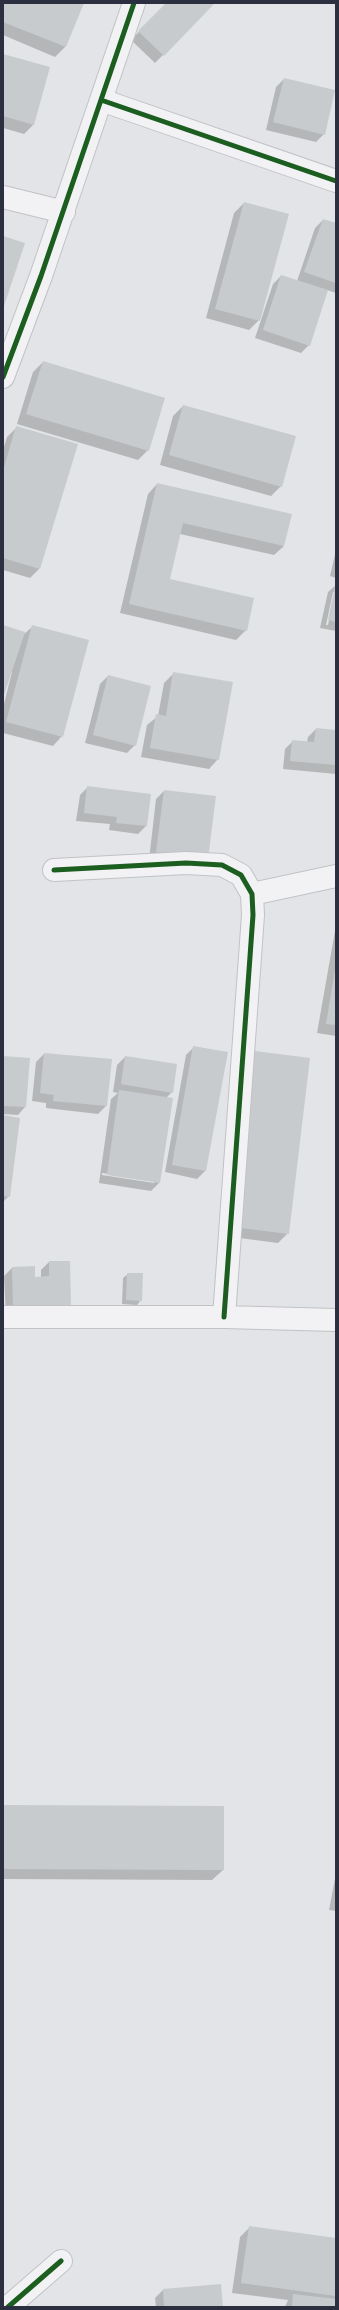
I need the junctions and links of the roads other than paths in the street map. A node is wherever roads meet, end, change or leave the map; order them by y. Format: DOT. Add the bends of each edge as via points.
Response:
graph roads {
  1 [pos="134,3"];
  2 [pos="101,100"];
  3 [pos="336,180"];
  4 [pos="3,197"];
  5 [pos="64,212"];
  6 [pos="3,377"];
  7 [pos="54,870"];
  8 [pos="336,876"];
  9 [pos="252,894"];
  10 [pos="3,1317"];
  11 [pos="224,1317"];
  12 [pos="336,1320"];
  13 [pos="61,2261"];
  14 [pos="8,2307"];
  1 -- 2 [label="street"];
  2 -- 3 [label="street"];
  2 -- 5 [label="street"];
  4 -- 5 [label="street"];
  5 -- 6 [label="street"];
  7 -- 9 [label="street" via="186,863 222,865 241,875"];
  8 -- 9 [label="street"];
  9 -- 11 [label="street" via="253,923"];
  10 -- 11 [label="street"];
  11 -- 12 [label="street"];
  13 -- 14 [label="street"];
}
